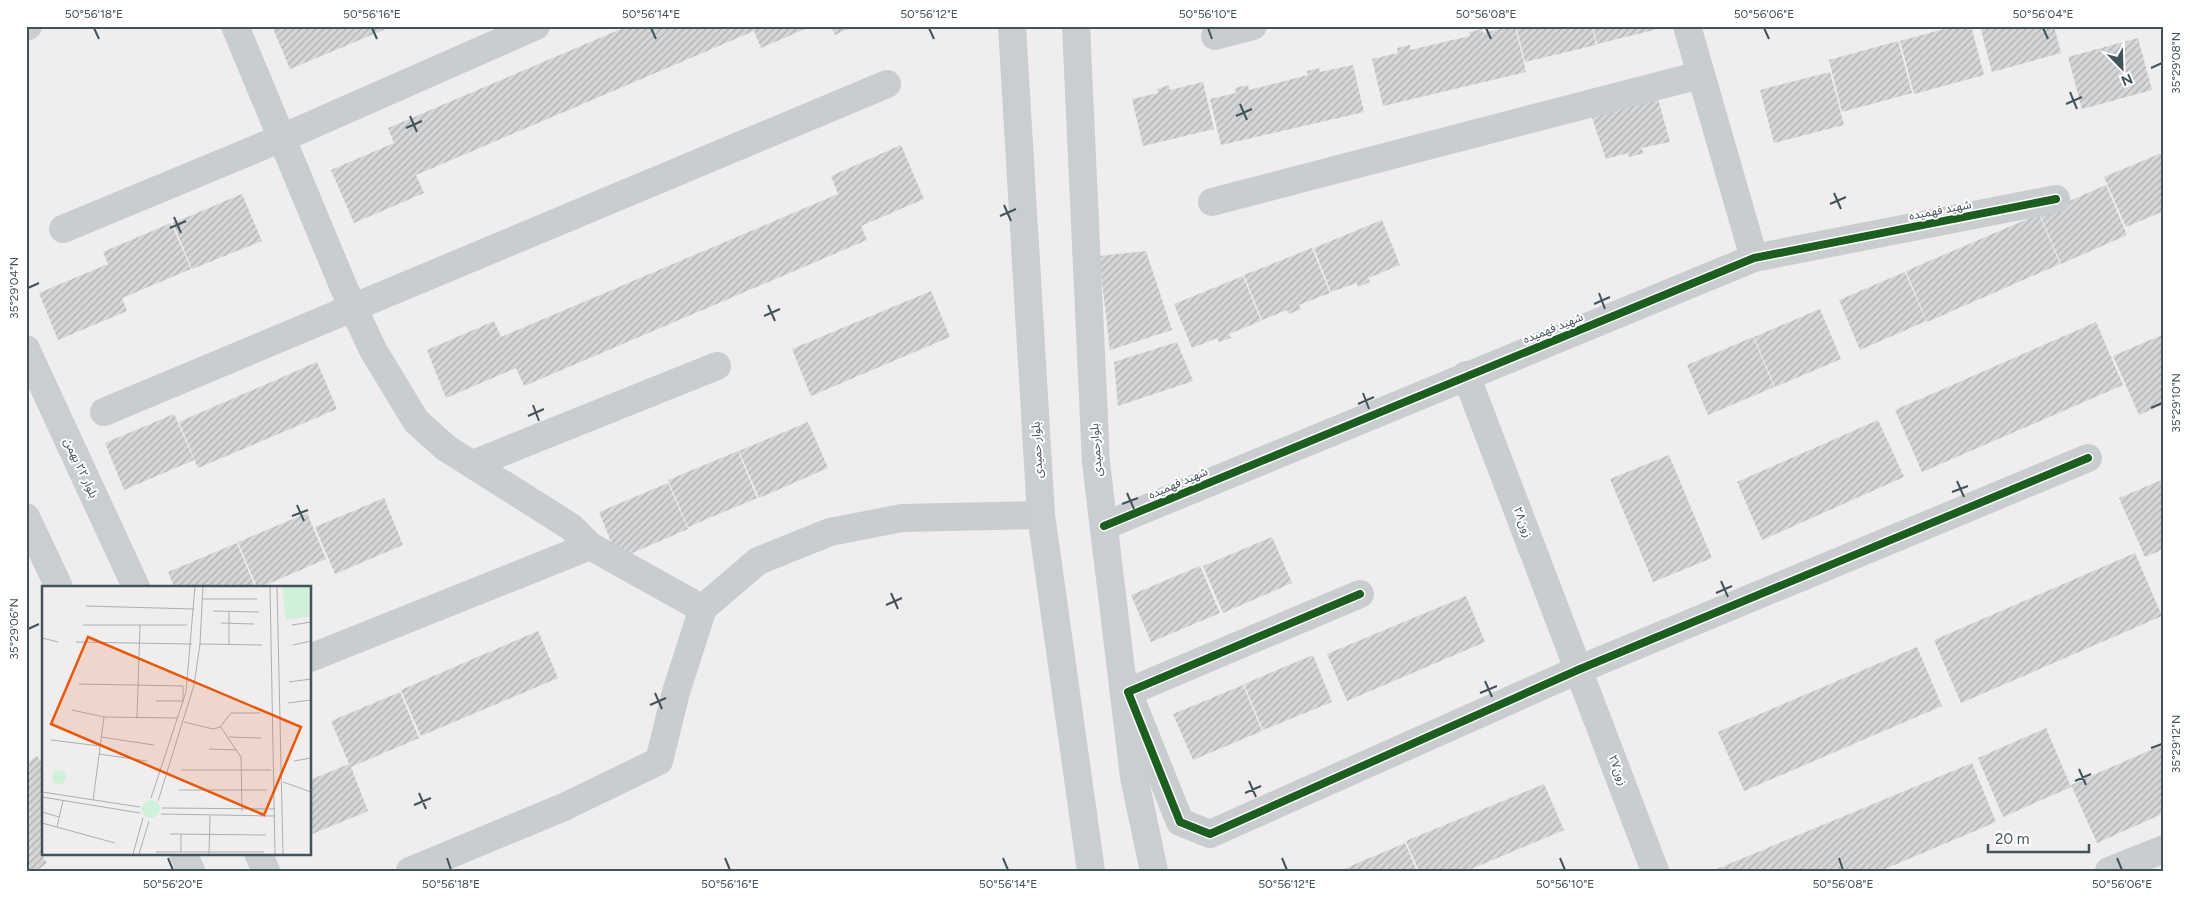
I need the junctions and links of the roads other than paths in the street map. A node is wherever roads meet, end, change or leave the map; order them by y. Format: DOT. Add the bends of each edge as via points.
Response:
graph roads {
  1 [pos="234,26"];
  2 [pos="536,26"];
  3 [pos="1012,26"];
  4 [pos="1076,26"];
  5 [pos="1253,26"];
  6 [pos="1687,26"];
  7 [pos="1215,36"];
  8 [pos="1700,75"];
  9 [pos="887,84"];
  10 [pos="282,138"];
  11 [pos="2056,199"];
  12 [pos="1212,202"];
  13 [pos="63,229"];
  14 [pos="1754,258"];
  15 [pos="352,306"];
  16 [pos="26,349"];
  17 [pos="716,366"];
  18 [pos="1466,375"];
  19 [pos="104,412"];
  20 [pos="2088,458"];
  21 [pos="472,464"];
  22 [pos="1041,515"];
  23 [pos="26,517"];
  24 [pos="1104,526"];
  25 [pos="590,546"];
  26 [pos="59,586"];
  27 [pos="136,586"];
  28 [pos="1360,594"];
  29 [pos="703,609"];
  30 [pos="311,658"];
  31 [pos="1580,669"];
  32 [pos="2164,849"];
  33 [pos="183,854"];
  34 [pos="258,854"];
  35 [pos="191,871"];
  36 [pos="266,871"];
  37 [pos="410,871"];
  38 [pos="1091,871"];
  39 [pos="1154,871"];
  40 [pos="1655,871"];
  41 [pos="2109,871"];
  1 -- 10 [label="street"];
  2 -- 10 [label="street"];
  3 -- 22 [label="street, بلوار حمیدی"];
  4 -- 24 [label="street, بلوارحمیدی" via="1096,463"];
  5 -- 7 [label="street"];
  6 -- 8 [label="street"];
  8 -- 12 [label="street"];
  8 -- 14 [label="street"];
  9 -- 15 [label="street"];
  10 -- 13 [label="street"];
  10 -- 15 [label="street"];
  11 -- 14 [label="street, شهید فهمیده"];
  14 -- 18 [label="street, شهید فهمیده"];
  15 -- 19 [label="street"];
  15 -- 21 [label="street" via="373,350 416,421 446,448"];
  16 -- 27 [label="street, بلوار ۲۲ بهمن"];
  17 -- 21 [label="street"];
  18 -- 24 [label="street, شهید فهمیده"];
  18 -- 31 [label="street, زون۲۸"];
  20 -- 31 [label="street"];
  21 -- 25 [label="street" via="571,527"];
  22 -- 29 [label="street" via="902,518 830,532 758,561"];
  22 -- 38 [label="street, بلوار حمیدی"];
  23 -- 26 [label="street"];
  24 -- 39 [label="street, بلوارحمیدی" via="1134,777"];
  25 -- 29 [label="street"];
  25 -- 30 [label="street"];
  28 -- 31 [label="street" via="1128,692 1180,822 1210,834"];
  29 -- 37 [label="street" via="658,761 564,807"];
  31 -- 40 [label="street, زون۲۷"];
  32 -- 41 [label="street"];
  33 -- 35 [label="street"];
  34 -- 36 [label="street"];
}
